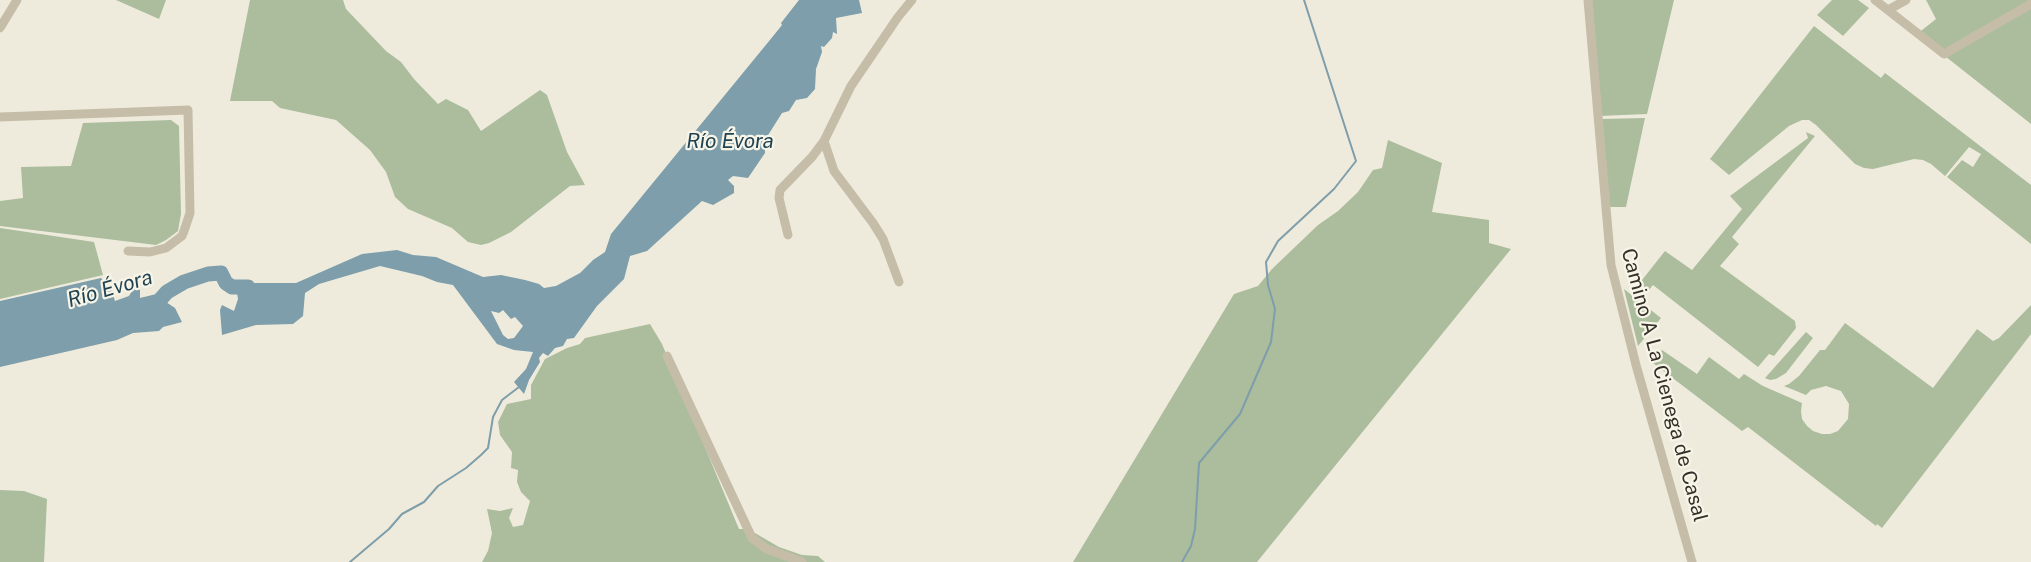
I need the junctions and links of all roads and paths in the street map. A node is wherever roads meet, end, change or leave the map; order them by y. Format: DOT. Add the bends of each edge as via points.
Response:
graph roads {
  1 [pos="17,0"];
  2 [pos="912,0"];
  3 [pos="1588,0"];
  4 [pos="1875,0"];
  5 [pos="1906,0"];
  6 [pos="2031,4"];
  7 [pos="1888,10"];
  8 [pos="0,28"];
  9 [pos="0,117"];
  10 [pos="824,141"];
  11 [pos="788,235"];
  12 [pos="128,251"];
  13 [pos="899,282"];
  14 [pos="667,356"];
  15 [pos="802,562"];
  16 [pos="1692,562"];
  1 -- 8 [label="street"];
  2 -- 10 [label="street" via="851,86"];
  3 -- 16 [label="street, Camino A La Cienega de Casal" via="1611,266"];
  4 -- 7 [label="street"];
  5 -- 7 [label="street"];
  6 -- 7 [label="street" via="1944,54"];
  9 -- 12 [label="street" via="188,110 190,213 182,236 166,248"];
  10 -- 11 [label="street" via="780,190"];
  10 -- 13 [label="street" via="834,171 883,239"];
  14 -- 15 [label="street" via="752,538 767,549"];
}
